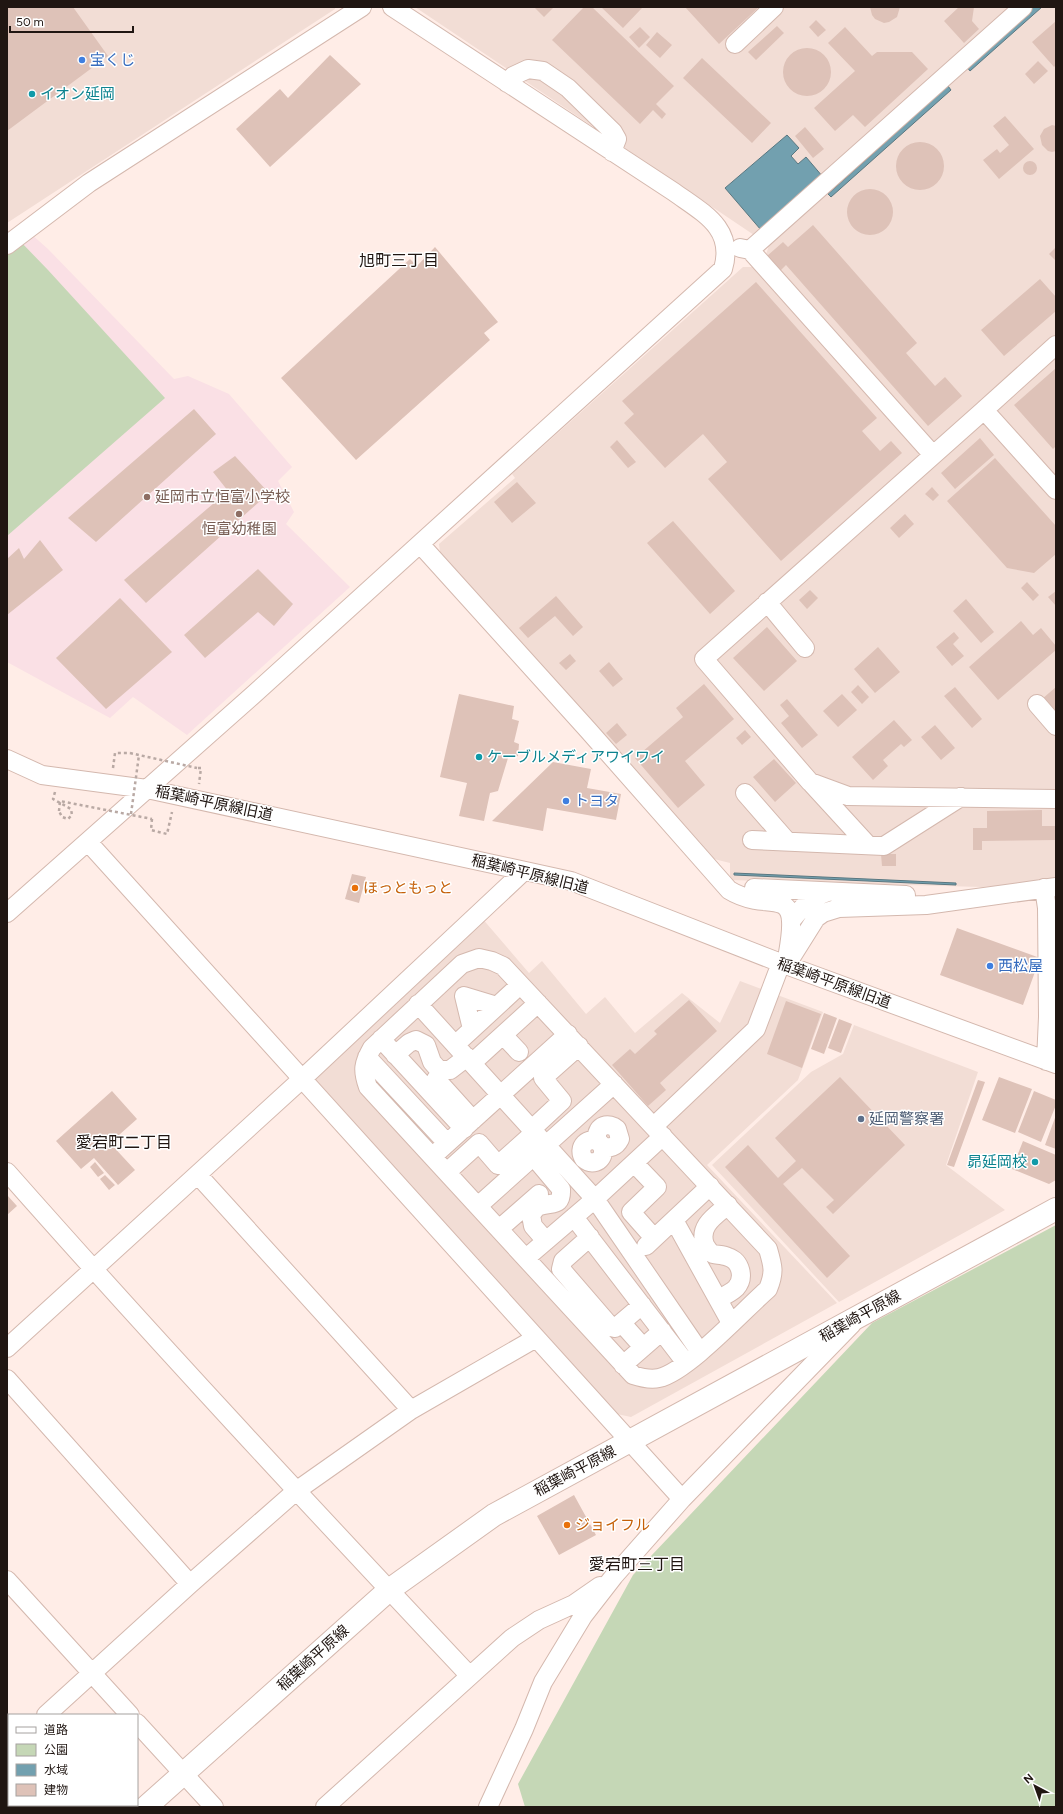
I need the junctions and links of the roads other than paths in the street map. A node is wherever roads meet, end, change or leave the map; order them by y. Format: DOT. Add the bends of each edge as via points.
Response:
graph roads {
  1 [pos="362,7"];
  2 [pos="392,7"];
  3 [pos="774,7"];
  4 [pos="1023,7"];
  5 [pos="735,44"];
  6 [pos="507,83"];
  7 [pos="612,152"];
  8 [pos="726,244"];
  9 [pos="7,245"];
  10 [pos="750,250"];
  11 [pos="1056,345"];
  12 [pos="984,410"];
  13 [pos="933,455"];
  14 [pos="1056,490"];
  15 [pos="420,544"];
  16 [pos="767,602"];
  17 [pos="805,648"];
  18 [pos="1037,704"];
  19 [pos="1056,726"];
  20 [pos="7,759"];
  21 [pos="810,782"];
  22 [pos="147,789"];
  23 [pos="745,793"];
  24 [pos="961,797"];
  25 [pos="1056,798"];
  26 [pos="752,840"];
  27 [pos="787,841"];
  28 [pos="88,842"];
  29 [pos="867,844"];
  30 [pos="524,871"];
  31 [pos="726,885"];
  32 [pos="1050,887"];
  33 [pos="830,892"];
  34 [pos="962,899"];
  35 [pos="7,913"];
  36 [pos="791,920"];
  37 [pos="784,964"];
  38 [pos="520,985"];
  39 [pos="538,1003"];
  40 [pos="418,1004"];
  41 [pos="497,1006"];
  42 [pos="472,1029"];
  43 [pos="503,1035"];
  44 [pos="381,1039"];
  45 [pos="573,1040"];
  46 [pos="519,1052"];
  47 [pos="395,1055"];
  48 [pos="465,1055"];
  49 [pos="367,1057"];
  50 [pos="1051,1063"];
  51 [pos="302,1079"];
  52 [pos="436,1079"];
  53 [pos="614,1084"];
  54 [pos="502,1095"];
  55 [pos="639,1110"];
  56 [pos="468,1124"];
  57 [pos="533,1130"];
  58 [pos="658,1131"];
  59 [pos="446,1143"];
  60 [pos="540,1151"];
  61 [pos="433,1156"];
  62 [pos="634,1163"];
  63 [pos="7,1172"];
  64 [pos="447,1172"];
  65 [pos="198,1175"];
  66 [pos="617,1179"];
  67 [pos="710,1186"];
  68 [pos="539,1193"];
  69 [pos="595,1199"];
  70 [pos="728,1205"];
  71 [pos="478,1206"];
  72 [pos="1056,1209"];
  73 [pos="574,1217"];
  74 [pos="674,1220"];
  75 [pos="499,1229"];
  76 [pos="590,1237"];
  77 [pos="548,1239"];
  78 [pos="526,1258"];
  79 [pos="567,1258"];
  80 [pos="94,1270"];
  81 [pos="718,1299"];
  82 [pos="644,1308"];
  83 [pos="861,1315"];
  84 [pos="731,1323"];
  85 [pos="627,1329"];
  86 [pos="662,1331"];
  87 [pos="536,1338"];
  88 [pos="607,1347"];
  89 [pos="644,1347"];
  90 [pos="7,1348"];
  91 [pos="700,1352"];
  92 [pos="686,1363"];
  93 [pos="623,1365"];
  94 [pos="7,1379"];
  95 [pos="411,1410"];
  96 [pos="630,1441"];
  97 [pos="296,1491"];
  98 [pos="682,1499"];
  99 [pos="614,1576"];
  100 [pos="7,1580"];
  101 [pos="190,1584"];
  102 [pos="389,1590"];
  103 [pos="92,1674"];
  104 [pos="469,1675"];
  105 [pos="47,1714"];
  106 [pos="129,1714"];
  107 [pos="138,1724"];
  108 [pos="183,1773"];
  109 [pos="491,1805"];
  110 [pos="146,1807"];
  111 [pos="214,1807"];
  112 [pos="325,1807"];
  1 -- 9 [label="street" via="89,183"];
  2 -- 6 [label="street"];
  3 -- 5 [label="street"];
  4 -- 10 [label="street"];
  6 -- 7 [label="street"];
  6 -- 7 [label="street" via="513,76 528,70 543,70 568,88 613,132 617,139"];
  7 -- 8 [label="street" via="706,215 723,234"];
  8 -- 10 [label="street"];
  8 -- 15 [label="street" via="727,257 723,269 712,280"];
  10 -- 13 [label="street"];
  11 -- 12 [label="street"];
  12 -- 13 [label="street"];
  12 -- 14 [label="street"];
  13 -- 16 [label="street"];
  15 -- 22 [label="street"];
  15 -- 31 [label="street"];
  16 -- 17 [label="street"];
  16 -- 21 [label="street" via="704,658"];
  18 -- 19 [label="street"];
  20 -- 22 [label="street, 稲葉崎平原線旧道" via="42,775"];
  21 -- 24 [label="street" via="848,796"];
  21 -- 29 [label="street"];
  22 -- 28 [label="street"];
  22 -- 30 [label="street, 稲葉崎平原線旧道"];
  23 -- 27 [label="street"];
  24 -- 25 [label="street"];
  24 -- 29 [label="street" via="884,846"];
  26 -- 27 [label="street"];
  27 -- 29 [label="street"];
  28 -- 35 [label="street"];
  28 -- 51 [label="street"];
  30 -- 37 [label="street, 稲葉崎平原線旧道" via="571,881"];
  30 -- 51 [label="street"];
  31 -- 33 [label="street"];
  31 -- 36 [label="street" via="736,894 781,904 787,908"];
  32 -- 34 [label="street"];
  32 -- 50 [label="street" via="1047,924"];
  33 -- 34 [label="street"];
  33 -- 36 [label="street" via="815,897"];
  34 -- 37 [label="street" via="926,905 839,908 823,913 816,918"];
  36 -- 37 [label="street"];
  37 -- 50 [label="street, 稲葉崎平原線旧道"];
  37 -- 58 [label="street" via="756,1028"];
  38 -- 39 [label="street"];
  38 -- 40 [label="street" via="503,966 479,958 462,964"];
  38 -- 41 [label="street"];
  39 -- 43 [label="street"];
  39 -- 45 [label="street"];
  40 -- 44 [label="street"];
  40 -- 48 [label="street"];
  41 -- 42 [label="street"];
  41 -- 42 [label="street" via="464,996"];
  42 -- 48 [label="street"];
  43 -- 46 [label="street"];
  43 -- 48 [label="street"];
  44 -- 47 [label="street"];
  44 -- 49 [label="street"];
  45 -- 53 [label="street"];
  45 -- 54 [label="street"];
  45 -- 57 [label="street" via="543,1078 562,1101"];
  47 -- 48 [label="street" via="416,1040 426,1045 432,1062 439,1070 450,1070"];
  47 -- 56 [label="street"];
  48 -- 54 [label="street"];
  49 -- 59 [label="street"];
  49 -- 61 [label="street" via="363,1073 368,1087"];
  51 -- 65 [label="street"];
  51 -- 87 [label="street"];
  52 -- 56 [label="street" via="457,1092"];
  53 -- 55 [label="street"];
  53 -- 60 [label="street"];
  54 -- 56 [label="street"];
  54 -- 57 [label="street"];
  55 -- 58 [label="street"];
  55 -- 66 [label="street" via="617,1129 620,1139 616,1145 600,1149"];
  56 -- 59 [label="street"];
  57 -- 60 [label="street"];
  57 -- 64 [label="street" via="498,1164 479,1144"];
  58 -- 62 [label="street"];
  58 -- 67 [label="street"];
  59 -- 61 [label="street"];
  60 -- 69 [label="street"];
  60 -- 71 [label="street"];
  60 -- 77 [label="street" via="561,1189 559,1201 536,1208 531,1215 533,1226"];
  61 -- 64 [label="street"];
  62 -- 66 [label="street"];
  62 -- 74 [label="street" via="657,1187 631,1212 649,1242"];
  63 -- 80 [label="street"];
  64 -- 71 [label="street"];
  65 -- 80 [label="street"];
  65 -- 95 [label="street"];
  66 -- 69 [label="street"];
  67 -- 70 [label="street"];
  67 -- 74 [label="street"];
  68 -- 75 [label="street" via="517,1202"];
  69 -- 73 [label="street"];
  69 -- 91 [label="street"];
  70 -- 81 [label="street" via="705,1225 703,1234 707,1249 712,1254 733,1259 742,1274 738,1286"];
  70 -- 84 [label="street" via="768,1248 773,1265 768,1289"];
  71 -- 75 [label="street"];
  72 -- 83 [label="main road, 稲葉崎平原線"];
  73 -- 76 [label="street"];
  73 -- 77 [label="street"];
  74 -- 81 [label="street"];
  75 -- 78 [label="street"];
  76 -- 79 [label="street"];
  76 -- 82 [label="street"];
  77 -- 78 [label="street"];
  77 -- 79 [label="street"];
  78 -- 88 [label="street"];
  79 -- 82 [label="street" via="563,1261 561,1270 611,1327 615,1328"];
  80 -- 90 [label="street"];
  80 -- 97 [label="street"];
  81 -- 84 [label="street"];
  82 -- 85 [label="street"];
  82 -- 86 [label="street"];
  83 -- 96 [label="main road, 稲葉崎平原線"];
  83 -- 98 [label="street"];
  84 -- 91 [label="street"];
  85 -- 88 [label="street"];
  85 -- 89 [label="street"];
  86 -- 89 [label="street"];
  86 -- 92 [label="street"];
  87 -- 95 [label="street"];
  87 -- 96 [label="street"];
  88 -- 93 [label="street"];
  89 -- 93 [label="street"];
  91 -- 92 [label="street"];
  92 -- 93 [label="street" via="673,1373 647,1379 633,1374"];
  94 -- 101 [label="street"];
  95 -- 97 [label="street"];
  96 -- 98 [label="street"];
  96 -- 102 [label="main road, 稲葉崎平原線" via="494,1515"];
  97 -- 101 [label="street"];
  97 -- 102 [label="street"];
  98 -- 99 [label="street"];
  99 -- 104 [label="street" via="574,1604 539,1620 512,1638"];
  99 -- 109 [label="street" via="583,1616 543,1682"];
  100 -- 103 [label="street"];
  101 -- 103 [label="street"];
  102 -- 104 [label="street"];
  102 -- 108 [label="main road, 稲葉崎平原線"];
  103 -- 105 [label="street"];
  103 -- 106 [label="street"];
  104 -- 112 [label="street"];
  107 -- 108 [label="street"];
  108 -- 110 [label="main road, 稲葉崎平原線"];
  108 -- 111 [label="street"];
}
